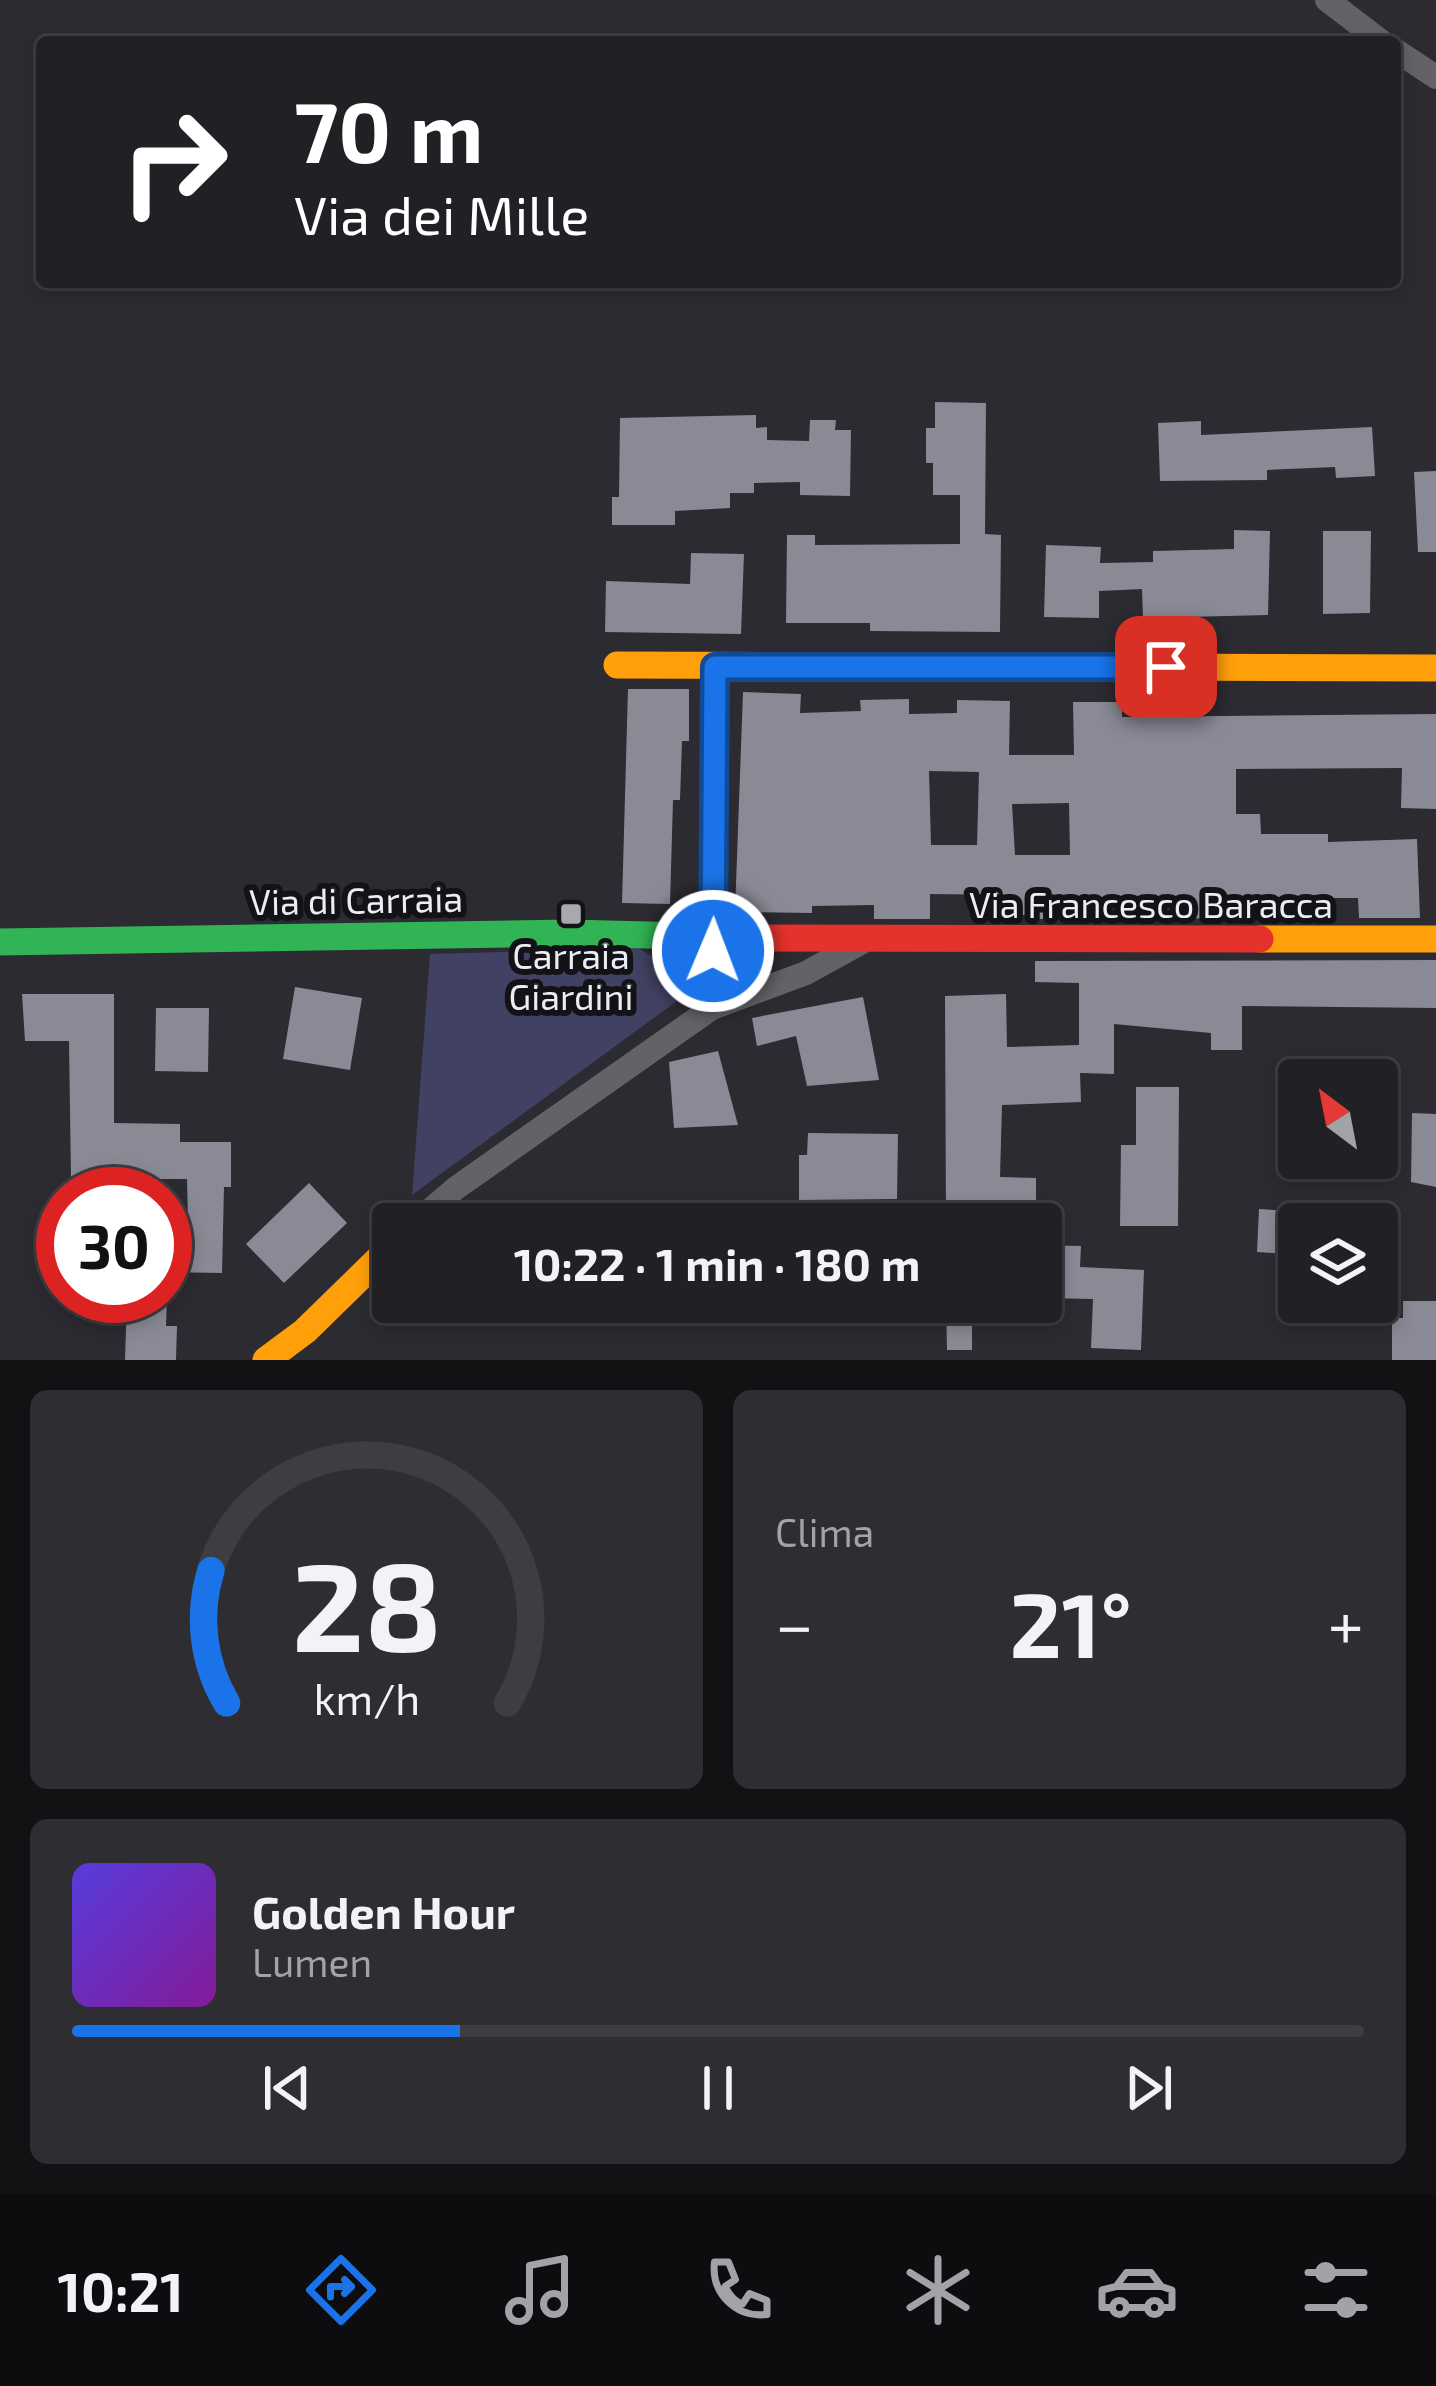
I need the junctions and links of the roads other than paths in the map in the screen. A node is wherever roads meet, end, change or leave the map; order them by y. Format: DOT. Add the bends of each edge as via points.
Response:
graph roads {
  1 [pos="1327,0"];
  2 [pos="1374,36"];
  3 [pos="1401,54"];
  4 [pos="1436,77"];
  5 [pos="616,665"];
  6 [pos="715,667"];
  7 [pos="1436,668"];
  8 [pos="713,937"];
  9 [pos="1436,938"];
  10 [pos="866,940"];
  11 [pos="0,941"];
  12 [pos="712,1008"];
  13 [pos="438,1203"];
  14 [pos="372,1266"];
  15 [pos="266,1360"];
  1 -- 2 [label="street"];
  3 -- 4 [label="street"];
  5 -- 6 [label="street"];
  6 -- 7 [label="street"];
  6 -- 8 [label="street"];
  8 -- 10 [label="street, Via Francesco Baracca"];
  8 -- 11 [label="street, Via di Carraia"];
  8 -- 12 [label="street"];
  9 -- 10 [label="street, Via Francesco Baracca"];
  10 -- 12 [label="street, Via Francesco Baracca"];
  12 -- 13 [label="street, Via Francesco Baracca"];
  14 -- 15 [label="street"];
}
